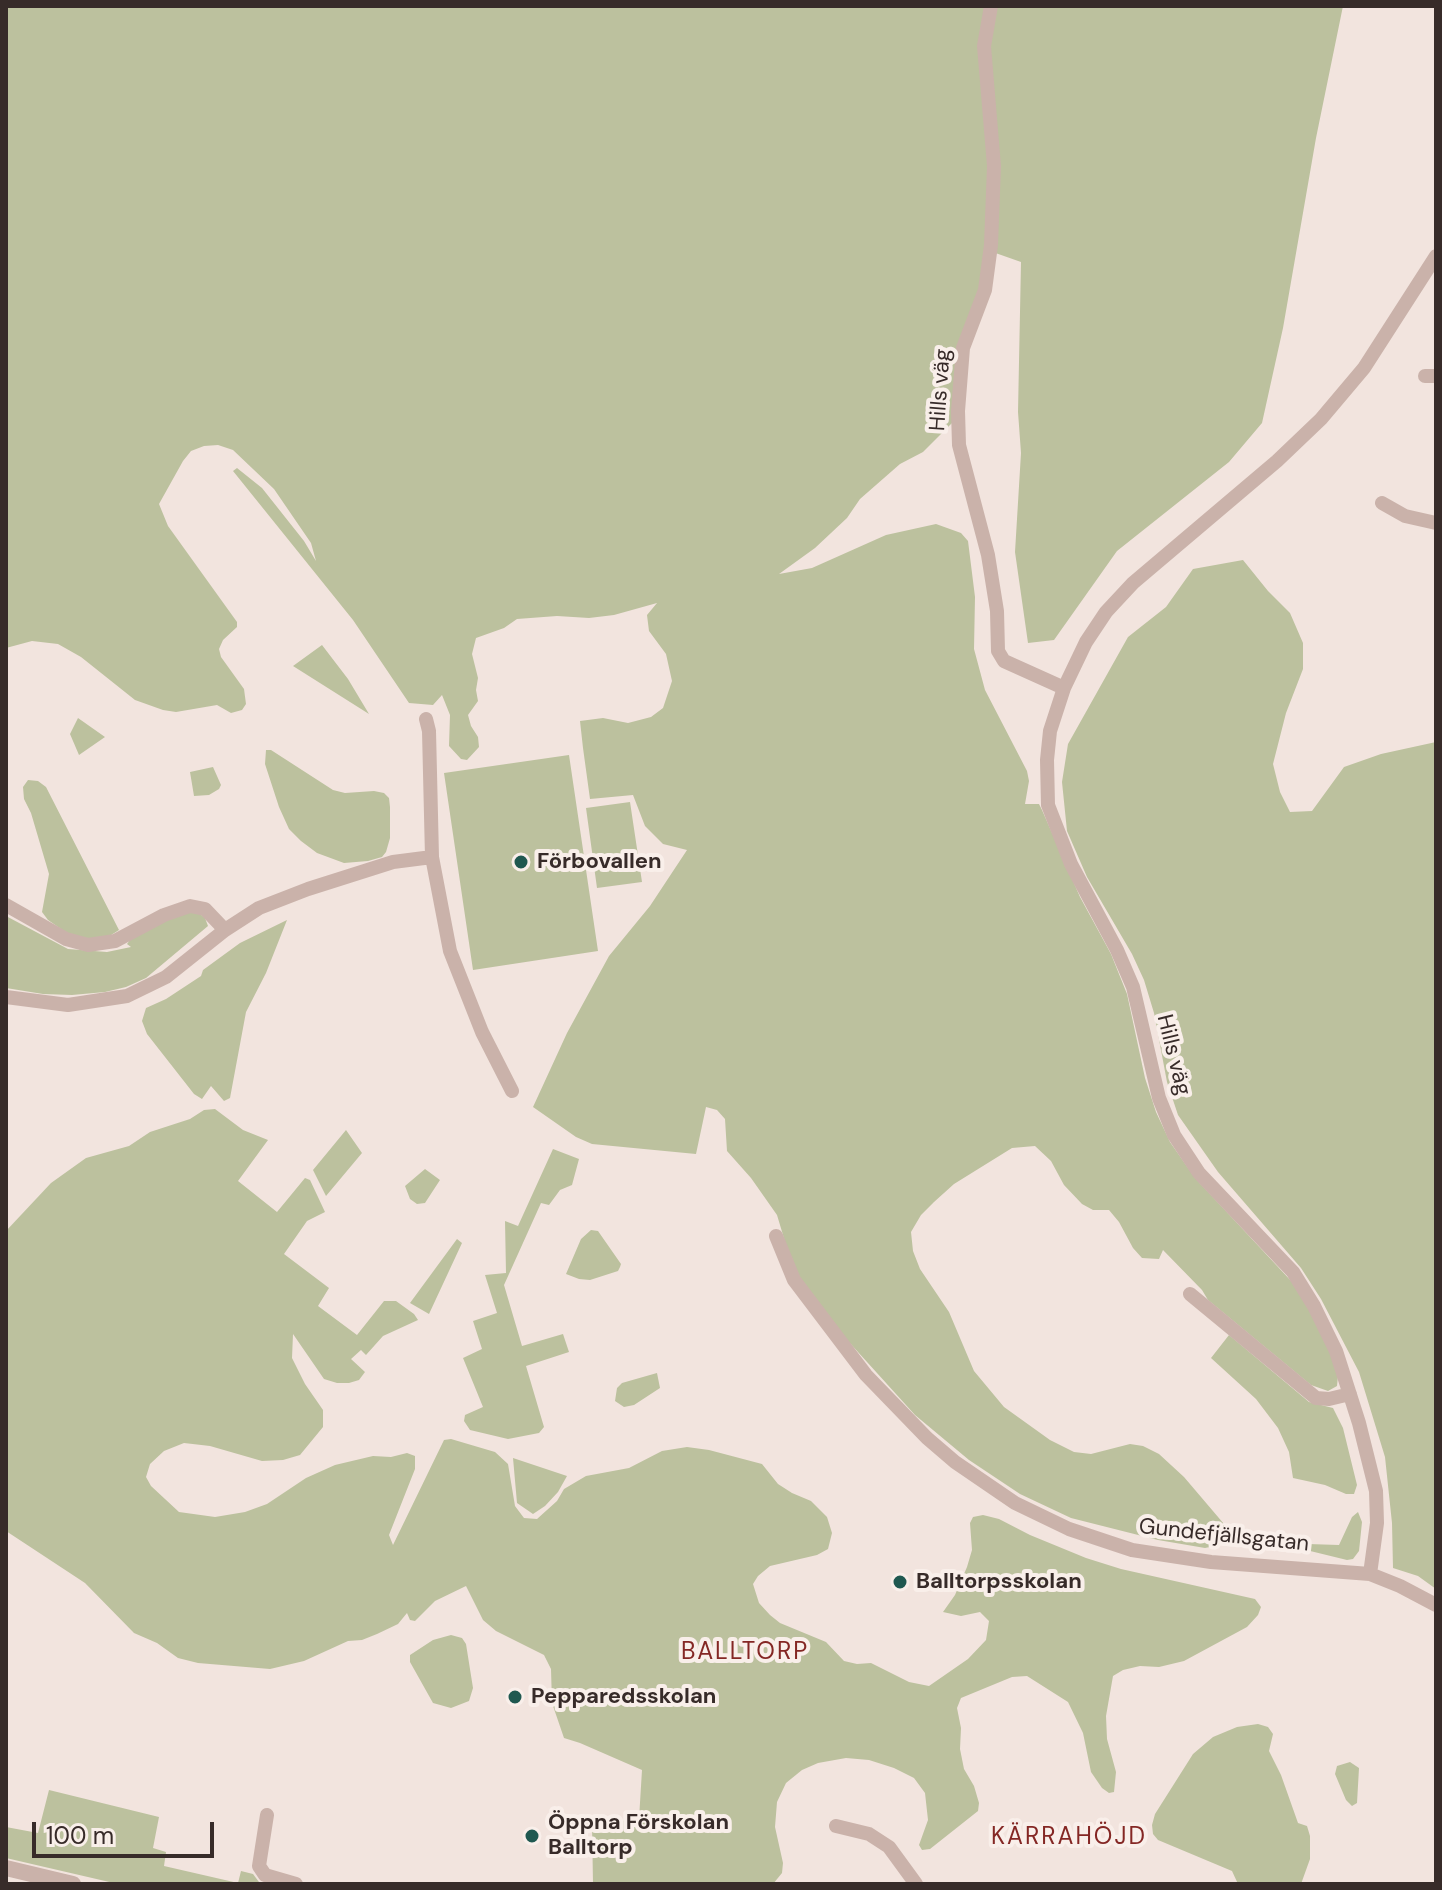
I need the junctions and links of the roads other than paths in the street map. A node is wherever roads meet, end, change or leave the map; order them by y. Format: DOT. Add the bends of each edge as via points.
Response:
graph roads {
  1 [pos="991,6"];
  2 [pos="1436,256"];
  3 [pos="1382,503"];
  4 [pos="1436,523"];
  5 [pos="1064,688"];
  6 [pos="426,719"];
  7 [pos="432,857"];
  8 [pos="6,905"];
  9 [pos="225,930"];
  10 [pos="6,997"];
  11 [pos="512,1091"];
  12 [pos="776,1236"];
  13 [pos="1190,1294"];
  14 [pos="1350,1394"];
  15 [pos="1370,1574"];
  16 [pos="1436,1605"];
  17 [pos="267,1815"];
  18 [pos="836,1826"];
  19 [pos="6,1868"];
  20 [pos="73,1884"];
  21 [pos="296,1884"];
  22 [pos="916,1884"];
  1 -- 5 [label="street, Hills väg" via="984,46 994,166 991,245 985,290 963,348 959,445 988,555 1000,657"];
  2 -- 5 [label="street, Hills väg" via="1364,368 1321,419 1133,583 1086,642"];
  3 -- 4 [label="street" via="1405,516"];
  5 -- 14 [label="street, Hills väg" via="1050,731 1048,805 1071,864 1133,987 1166,1118 1199,1173 1293,1272 1330,1335"];
  6 -- 7 [label="street"];
  7 -- 9 [label="street" via="393,862 308,889 259,908"];
  7 -- 11 [label="street" via="453,962"];
  8 -- 9 [label="street" via="66,939 88,945 115,941 190,906 205,909"];
  9 -- 10 [label="street" via="166,977 127,996 68,1005"];
  12 -- 15 [label="street, Gundefjällsgatan" via="794,1280 866,1375 927,1438 1015,1503 1132,1550 1211,1562"];
  13 -- 14 [label="street" via="1316,1398"];
  14 -- 15 [label="street" via="1376,1491"];
  15 -- 16 [label="street, Gundefjällsgatan"];
  17 -- 21 [label="street" via="259,1866 265,1875"];
  18 -- 22 [label="street" via="869,1834 889,1847"];
  19 -- 20 [label="street"];
}
